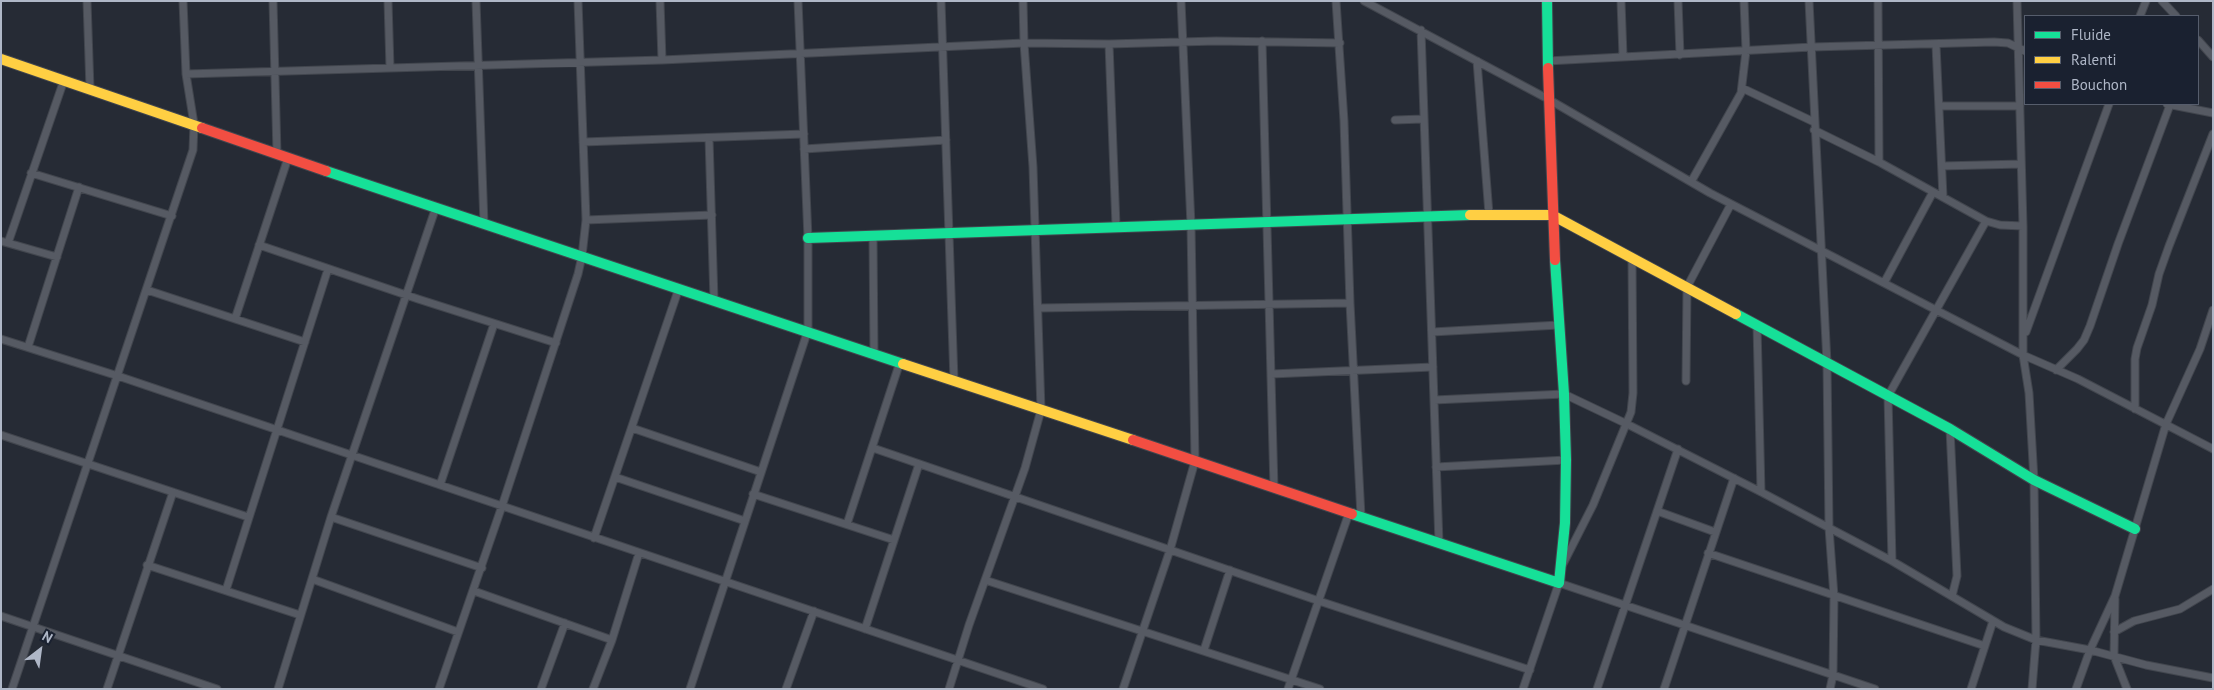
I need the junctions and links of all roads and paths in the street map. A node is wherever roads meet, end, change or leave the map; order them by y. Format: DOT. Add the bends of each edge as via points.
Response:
graph roads {
  1 [pos="87,1"];
  2 [pos="182,1"];
  3 [pos="272,1"];
  4 [pos="388,1"];
  5 [pos="476,1"];
  6 [pos="578,1"];
  7 [pos="660,1"];
  8 [pos="798,1"];
  9 [pos="941,1"];
  10 [pos="1023,1"];
  11 [pos="1181,1"];
  12 [pos="1336,1"];
  13 [pos="1364,1"];
  14 [pos="1547,1"];
  15 [pos="1621,1"];
  16 [pos="1678,1"];
  17 [pos="1744,1"];
  18 [pos="1809,1"];
  19 [pos="1878,1"];
  20 [pos="2017,1"];
  21 [pos="2146,1"];
  22 [pos="2162,1"];
  23 [pos="2140,15"];
  24 [pos="2175,15"];
  25 [pos="1421,30"];
  26 [pos="1262,41"];
  27 [pos="2199,41"];
  28 [pos="1183,42"];
  29 [pos="1024,43"];
  30 [pos="1340,43"];
  31 [pos="1109,44"];
  32 [pos="1936,45"];
  33 [pos="943,46"];
  34 [pos="1879,46"];
  35 [pos="1812,47"];
  36 [pos="2022,49"];
  37 [pos="1746,51"];
  38 [pos="800,54"];
  39 [pos="1680,55"];
  40 [pos="1623,56"];
  41 [pos="2213,57"];
  42 [pos="1,59"];
  43 [pos="662,60"];
  44 [pos="1478,61"];
  45 [pos="1547,61"];
  46 [pos="580,62"];
  47 [pos="480,65"];
  48 [pos="390,68"];
  49 [pos="275,71"];
  50 [pos="186,74"];
  51 [pos="64,80"];
  52 [pos="1742,88"];
  53 [pos="90,89"];
  54 [pos="1548,99"];
  55 [pos="2109,105"];
  56 [pos="2168,105"];
  57 [pos="2173,105"];
  58 [pos="1939,106"];
  59 [pos="2020,106"];
  60 [pos="2213,113"];
  61 [pos="1423,119"];
  62 [pos="1395,120"];
  63 [pos="1814,122"];
  64 [pos="194,124"];
  65 [pos="1814,130"];
  66 [pos="804,134"];
  67 [pos="2213,134"];
  68 [pos="709,138"];
  69 [pos="946,140"];
  70 [pos="583,142"];
  71 [pos="804,149"];
  72 [pos="277,154"];
  73 [pos="288,158"];
  74 [pos="1879,162"];
  75 [pos="2021,164"];
  76 [pos="1942,166"];
  77 [pos="31,173"];
  78 [pos="1691,182"];
  79 [pos="79,187"];
  80 [pos="1934,192"];
  81 [pos="1943,197"];
  82 [pos="1731,204"];
  83 [pos="436,208"];
  84 [pos="1489,214"];
  85 [pos="712,215"];
  86 [pos="1428,215"];
  87 [pos="1552,215"];
  88 [pos="172,216"];
  89 [pos="1347,219"];
  90 [pos="586,220"];
  91 [pos="1986,221"];
  92 [pos="1266,222"];
  93 [pos="484,224"];
  94 [pos="1191,225"];
  95 [pos="1116,226"];
  96 [pos="2023,226"];
  97 [pos="1035,229"];
  98 [pos="950,233"];
  99 [pos="873,236"];
  100 [pos="808,238"];
  101 [pos="5,242"];
  102 [pos="259,245"];
  103 [pos="1821,252"];
  104 [pos="582,256"];
  105 [pos="57,257"];
  106 [pos="1632,257"];
  107 [pos="328,269"];
  108 [pos="1884,283"];
  109 [pos="679,288"];
  110 [pos="1687,288"];
  111 [pos="147,290"];
  112 [pos="405,295"];
  113 [pos="714,300"];
  114 [pos="1350,303"];
  115 [pos="1269,304"];
  116 [pos="1192,306"];
  117 [pos="1039,308"];
  118 [pos="1935,310"];
  119 [pos="2213,310"];
  120 [pos="235,319"];
  121 [pos="494,324"];
  122 [pos="1559,324"];
  123 [pos="1757,325"];
  124 [pos="808,330"];
  125 [pos="1432,332"];
  126 [pos="1,339"];
  127 [pos="2023,340"];
  128 [pos="305,342"];
  129 [pos="556,343"];
  130 [pos="28,348"];
  131 [pos="874,354"];
  132 [pos="2023,355"];
  133 [pos="900,362"];
  134 [pos="1827,363"];
  135 [pos="1433,367"];
  136 [pos="1353,370"];
  137 [pos="2056,370"];
  138 [pos="1271,374"];
  139 [pos="118,376"];
  140 [pos="954,380"];
  141 [pos="1686,381"];
  142 [pos="1564,394"];
  143 [pos="1888,396"];
  144 [pos="1434,400"];
  145 [pos="2135,409"];
  146 [pos="1041,410"];
  147 [pos="1627,424"];
  148 [pos="2166,424"];
  149 [pos="632,428"];
  150 [pos="1950,429"];
  151 [pos="276,430"];
  152 [pos="1,435"];
  153 [pos="873,448"];
  154 [pos="2213,449"];
  155 [pos="1678,450"];
  156 [pos="351,456"];
  157 [pos="1566,460"];
  158 [pos="1195,461"];
  159 [pos="919,464"];
  160 [pos="88,465"];
  161 [pos="1436,467"];
  162 [pos="760,472"];
  163 [pos="615,476"];
  164 [pos="1734,478"];
  165 [pos="2034,480"];
  166 [pos="440,485"];
  167 [pos="1274,488"];
  168 [pos="173,492"];
  169 [pos="1761,492"];
  170 [pos="753,494"];
  171 [pos="1014,496"];
  172 [pos="502,506"];
  173 [pos="1657,511"];
  174 [pos="1349,513"];
  175 [pos="1361,516"];
  176 [pos="248,517"];
  177 [pos="331,517"];
  178 [pos="745,521"];
  179 [pos="847,524"];
  180 [pos="1829,528"];
  181 [pos="2134,529"];
  182 [pos="1714,532"];
  183 [pos="594,538"];
  184 [pos="894,540"];
  185 [pos="1440,543"];
  186 [pos="1170,550"];
  187 [pos="639,553"];
  188 [pos="1708,553"];
  189 [pos="1892,561"];
  190 [pos="148,565"];
  191 [pos="482,568"];
  192 [pos="1560,569"];
  193 [pos="1230,570"];
  194 [pos="312,578"];
  195 [pos="985,580"];
  196 [pos="725,581"];
  197 [pos="1559,584"];
  198 [pos="2213,589"];
  199 [pos="226,590"];
  200 [pos="474,591"];
  201 [pos="1834,596"];
  202 [pos="1952,596"];
  203 [pos="2115,596"];
  204 [pos="1319,601"];
  205 [pos="1625,605"];
  206 [pos="814,611"];
  207 [pos="300,615"];
  208 [pos="1,616"];
  209 [pos="1993,621"];
  210 [pos="565,623"];
  211 [pos="1684,625"];
  212 [pos="34,627"];
  213 [pos="865,629"];
  214 [pos="1143,631"];
  215 [pos="458,632"];
  216 [pos="2114,632"];
  217 [pos="612,640"];
  218 [pos="2036,640"];
  219 [pos="1985,646"];
  220 [pos="1204,650"];
  221 [pos="2090,650"];
  222 [pos="119,656"];
  223 [pos="2114,656"];
  224 [pos="958,660"];
  225 [pos="1530,670"];
  226 [pos="1834,674"];
  227 [pos="2213,678"];
  228 [pos="1291,679"];
  229 [pos="12,689"];
  230 [pos="107,689"];
  231 [pos="217,689"];
  232 [pos="278,689"];
  233 [pos="439,689"];
  234 [pos="541,689"];
  235 [pos="593,689"];
  236 [pos="690,689"];
  237 [pos="786,689"];
  238 [pos="949,689"];
  239 [pos="1043,689"];
  240 [pos="1123,689"];
  241 [pos="1288,689"];
  242 [pos="1320,689"];
  243 [pos="1523,689"];
  244 [pos="1597,689"];
  245 [pos="1664,689"];
  246 [pos="1830,689"];
  247 [pos="1875,689"];
  248 [pos="1971,689"];
  249 [pos="2032,689"];
  250 [pos="2076,689"];
  251 [pos="2127,689"];
  1 -- 53 [label="street"];
  2 -- 50 [label="street"];
  3 -- 49 [label="street"];
  4 -- 48 [label="street"];
  5 -- 47 [label="street"];
  6 -- 46 [label="street"];
  7 -- 43 [label="street"];
  8 -- 38 [label="street"];
  9 -- 33 [label="street"];
  10 -- 29 [label="street"];
  11 -- 28 [label="street"];
  12 -- 30 [label="street"];
  13 -- 25 [label="street"];
  14 -- 45 [label="street"];
  15 -- 40 [label="street"];
  16 -- 39 [label="street"];
  17 -- 37 [label="street"];
  18 -- 35 [label="street"];
  19 -- 34 [label="street"];
  20 -- 36 [label="street"];
  21 -- 23 [label="street"];
  22 -- 24 [label="street"];
  25 -- 44 [label="street"];
  25 -- 61 [label="street"];
  26 -- 28 [label="street"];
  26 -- 30 [label="street"];
  26 -- 92 [label="street"];
  27 -- 41 [label="street"];
  28 -- 31 [label="street"];
  28 -- 94 [label="street"];
  29 -- 31 [label="street"];
  29 -- 33 [label="street"];
  29 -- 97 [label="street"];
  30 -- 89 [label="street"];
  31 -- 95 [label="street"];
  32 -- 34 [label="street"];
  32 -- 36 [label="street" via="2002,42"];
  32 -- 58 [label="street"];
  33 -- 38 [label="street"];
  33 -- 69 [label="street"];
  34 -- 35 [label="street"];
  34 -- 74 [label="street"];
  35 -- 37 [label="street"];
  35 -- 63 [label="street"];
  36 -- 59 [label="street"];
  37 -- 39 [label="street"];
  37 -- 52 [label="street"];
  38 -- 43 [label="street"];
  38 -- 66 [label="street"];
  39 -- 40 [label="street"];
  40 -- 45 [label="street"];
  42 -- 51 [label="street"];
  43 -- 46 [label="street"];
  44 -- 54 [label="street"];
  44 -- 84 [label="street"];
  45 -- 54 [label="street"];
  46 -- 47 [label="street"];
  46 -- 70 [label="street"];
  47 -- 48 [label="street"];
  47 -- 93 [label="street"];
  48 -- 49 [label="street"];
  49 -- 50 [label="street"];
  49 -- 72 [label="street"];
  50 -- 64 [label="street"];
  51 -- 53 [label="street"];
  51 -- 77 [label="street"];
  52 -- 63 [label="street"];
  52 -- 78 [label="street" via="1734,108"];
  53 -- 64 [label="street"];
  54 -- 78 [label="street"];
  54 -- 87 [label="street"];
  55 -- 127 [label="street"];
  56 -- 137 [label="street" via="2087,333"];
  57 -- 60 [label="street"];
  58 -- 59 [label="street"];
  58 -- 76 [label="street"];
  59 -- 75 [label="street"];
  61 -- 62 [label="street"];
  61 -- 86 [label="street"];
  63 -- 65 [label="street"];
  64 -- 72 [label="street"];
  64 -- 88 [label="street" via="193,150"];
  65 -- 74 [label="street"];
  65 -- 103 [label="street"];
  66 -- 68 [label="street"];
  66 -- 71 [label="street"];
  67 -- 145 [label="street" via="2159,274 2137,348"];
  68 -- 70 [label="street"];
  68 -- 85 [label="street"];
  69 -- 71 [label="street"];
  69 -- 98 [label="street"];
  70 -- 90 [label="street"];
  71 -- 100 [label="street"];
  72 -- 73 [label="street"];
  73 -- 83 [label="street"];
  73 -- 102 [label="street"];
  74 -- 80 [label="street"];
  75 -- 76 [label="street"];
  75 -- 96 [label="street"];
  76 -- 81 [label="street"];
  77 -- 79 [label="street"];
  77 -- 101 [label="street"];
  78 -- 82 [label="street"];
  79 -- 88 [label="street"];
  79 -- 105 [label="street"];
  80 -- 81 [label="street"];
  80 -- 108 [label="street"];
  81 -- 91 [label="street"];
  82 -- 103 [label="street"];
  82 -- 110 [label="street"];
  83 -- 93 [label="street"];
  83 -- 112 [label="street"];
  84 -- 86 [label="street"];
  84 -- 87 [label="street"];
  85 -- 90 [label="street"];
  85 -- 113 [label="street"];
  86 -- 89 [label="street"];
  86 -- 125 [label="street"];
  87 -- 106 [label="street"];
  87 -- 122 [label="street"];
  88 -- 111 [label="street"];
  89 -- 92 [label="street"];
  89 -- 114 [label="street"];
  90 -- 104 [label="street"];
  91 -- 96 [label="street"];
  91 -- 118 [label="street"];
  92 -- 94 [label="street"];
  92 -- 115 [label="street"];
  93 -- 104 [label="street"];
  94 -- 95 [label="street"];
  94 -- 116 [label="street"];
  95 -- 97 [label="street"];
  96 -- 127 [label="street"];
  97 -- 98 [label="street"];
  97 -- 117 [label="street"];
  98 -- 99 [label="street"];
  98 -- 140 [label="street"];
  99 -- 100 [label="street"];
  99 -- 131 [label="street"];
  100 -- 124 [label="street"];
  101 -- 105 [label="street"];
  102 -- 107 [label="street"];
  102 -- 120 [label="street"];
  103 -- 108 [label="street"];
  103 -- 134 [label="street"];
  104 -- 109 [label="street"];
  104 -- 129 [label="street"];
  105 -- 130 [label="street"];
  106 -- 110 [label="street"];
  106 -- 147 [label="street" via="1634,393"];
  107 -- 112 [label="street"];
  107 -- 128 [label="street"];
  108 -- 118 [label="street"];
  109 -- 113 [label="street"];
  109 -- 149 [label="street"];
  110 -- 123 [label="street"];
  110 -- 141 [label="street"];
  111 -- 120 [label="street"];
  111 -- 139 [label="street"];
  112 -- 121 [label="street"];
  112 -- 156 [label="street"];
  113 -- 124 [label="street"];
  114 -- 115 [label="street"];
  114 -- 136 [label="street"];
  115 -- 116 [label="street"];
  115 -- 138 [label="street"];
  116 -- 117 [label="street"];
  116 -- 158 [label="street"];
  117 -- 146 [label="street"];
  118 -- 132 [label="street"];
  118 -- 143 [label="street"];
  119 -- 148 [label="street" via="2200,349"];
  120 -- 128 [label="street"];
  121 -- 129 [label="street"];
  121 -- 166 [label="street"];
  122 -- 125 [label="street"];
  122 -- 142 [label="street"];
  123 -- 134 [label="street"];
  123 -- 169 [label="street"];
  124 -- 131 [label="street"];
  124 -- 162 [label="street"];
  125 -- 135 [label="street"];
  126 -- 130 [label="street"];
  127 -- 132 [label="street"];
  128 -- 151 [label="street"];
  129 -- 172 [label="street"];
  130 -- 139 [label="street"];
  131 -- 133 [label="street"];
  132 -- 137 [label="street"];
  132 -- 165 [label="street"];
  133 -- 140 [label="street"];
  133 -- 153 [label="street"];
  134 -- 143 [label="street"];
  134 -- 180 [label="street"];
  135 -- 136 [label="street"];
  135 -- 144 [label="street"];
  136 -- 138 [label="street"];
  136 -- 175 [label="street"];
  137 -- 145 [label="street"];
  138 -- 167 [label="street"];
  139 -- 151 [label="street"];
  139 -- 160 [label="street"];
  140 -- 146 [label="street"];
  142 -- 144 [label="street"];
  142 -- 147 [label="street"];
  142 -- 157 [label="street"];
  143 -- 150 [label="street"];
  143 -- 189 [label="street"];
  144 -- 161 [label="street"];
  145 -- 148 [label="street"];
  146 -- 158 [label="street"];
  146 -- 171 [label="street"];
  147 -- 155 [label="street"];
  147 -- 192 [label="street" via="1593,505"];
  148 -- 154 [label="street"];
  148 -- 181 [label="street"];
  149 -- 162 [label="street"];
  149 -- 163 [label="street"];
  150 -- 165 [label="street"];
  150 -- 202 [label="street" via="1957,576"];
  151 -- 156 [label="street"];
  151 -- 176 [label="street"];
  152 -- 160 [label="street"];
  153 -- 159 [label="street"];
  153 -- 179 [label="street"];
  155 -- 164 [label="street"];
  155 -- 173 [label="street"];
  156 -- 166 [label="street"];
  156 -- 177 [label="street"];
  157 -- 161 [label="street"];
  157 -- 192 [label="street"];
  158 -- 167 [label="street"];
  158 -- 186 [label="street"];
  159 -- 171 [label="street"];
  159 -- 184 [label="street"];
  160 -- 168 [label="street"];
  160 -- 212 [label="street"];
  161 -- 185 [label="street"];
  162 -- 170 [label="street"];
  163 -- 178 [label="street"];
  163 -- 183 [label="street"];
  164 -- 169 [label="street"];
  164 -- 182 [label="street"];
  165 -- 181 [label="street"];
  165 -- 218 [label="street"];
  166 -- 172 [label="street"];
  167 -- 174 [label="street"];
  168 -- 176 [label="street"];
  168 -- 190 [label="street"];
  169 -- 180 [label="street"];
  170 -- 178 [label="street"];
  170 -- 179 [label="street"];
  171 -- 186 [label="street"];
  171 -- 195 [label="street"];
  172 -- 183 [label="street"];
  172 -- 191 [label="street"];
  173 -- 182 [label="street"];
  173 -- 205 [label="street"];
  174 -- 175 [label="street"];
  174 -- 204 [label="street"];
  175 -- 185 [label="street"];
  176 -- 199 [label="street"];
  177 -- 191 [label="street"];
  177 -- 194 [label="street"];
  178 -- 196 [label="street"];
  179 -- 184 [label="street"];
  180 -- 189 [label="street"];
  180 -- 201 [label="street"];
  181 -- 203 [label="street"];
  182 -- 188 [label="street"];
  183 -- 187 [label="street"];
  184 -- 213 [label="street"];
  185 -- 197 [label="street"];
  186 -- 193 [label="street"];
  186 -- 214 [label="street"];
  187 -- 196 [label="street"];
  187 -- 217 [label="street"];
  188 -- 201 [label="street"];
  188 -- 211 [label="street"];
  189 -- 202 [label="street"];
  190 -- 199 [label="street"];
  190 -- 222 [label="street"];
  191 -- 200 [label="street"];
  192 -- 197 [label="street"];
  193 -- 204 [label="street"];
  193 -- 220 [label="street"];
  194 -- 207 [label="street"];
  194 -- 215 [label="street"];
  195 -- 214 [label="street"];
  195 -- 224 [label="street"];
  196 -- 206 [label="street"];
  196 -- 236 [label="street"];
  197 -- 205 [label="street"];
  197 -- 225 [label="street"];
  198 -- 216 [label="street" via="2180,609 2134,621"];
  199 -- 207 [label="street"];
  200 -- 210 [label="street"];
  200 -- 215 [label="street"];
  201 -- 219 [label="street"];
  201 -- 226 [label="street"];
  202 -- 209 [label="street"];
  203 -- 216 [label="street"];
  203 -- 221 [label="street"];
  204 -- 225 [label="street"];
  204 -- 228 [label="street"];
  205 -- 211 [label="street"];
  205 -- 244 [label="street"];
  206 -- 213 [label="street"];
  206 -- 237 [label="street"];
  207 -- 232 [label="street"];
  208 -- 212 [label="street"];
  209 -- 218 [label="street"];
  209 -- 219 [label="street"];
  210 -- 217 [label="street"];
  210 -- 234 [label="street"];
  211 -- 226 [label="street"];
  211 -- 245 [label="street"];
  212 -- 222 [label="street"];
  212 -- 229 [label="street"];
  213 -- 224 [label="street"];
  214 -- 220 [label="street"];
  214 -- 240 [label="street"];
  215 -- 233 [label="street"];
  216 -- 223 [label="street"];
  217 -- 235 [label="street"];
  218 -- 221 [label="street"];
  218 -- 249 [label="street"];
  219 -- 248 [label="street"];
  220 -- 228 [label="street"];
  221 -- 223 [label="street"];
  221 -- 250 [label="street"];
  222 -- 230 [label="street"];
  222 -- 231 [label="street"];
  223 -- 227 [label="street"];
  223 -- 251 [label="street"];
  224 -- 238 [label="street"];
  224 -- 239 [label="street"];
  225 -- 243 [label="street"];
  226 -- 246 [label="street"];
  226 -- 247 [label="street"];
  228 -- 241 [label="street"];
  228 -- 242 [label="street"];
}
